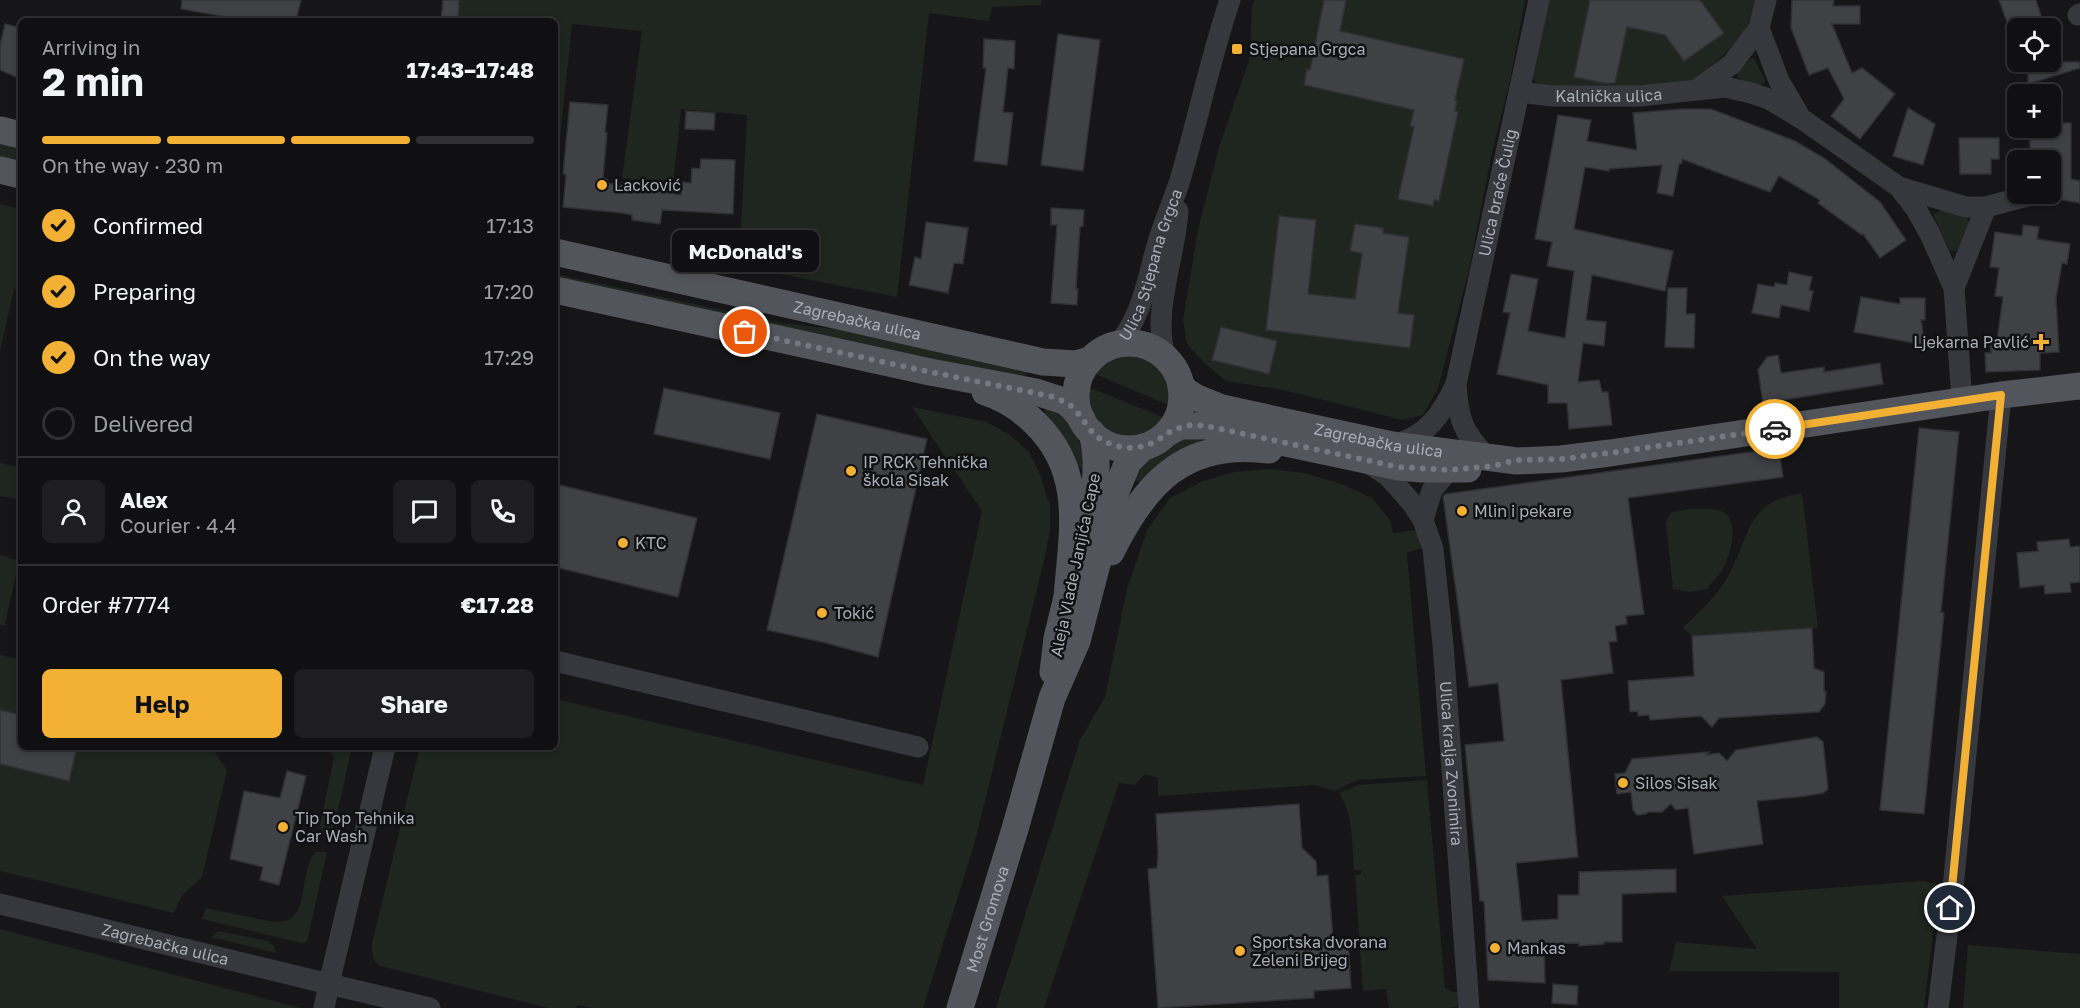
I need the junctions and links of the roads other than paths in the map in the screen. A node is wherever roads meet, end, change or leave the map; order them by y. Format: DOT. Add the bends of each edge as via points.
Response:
graph roads {
  1 [pos="1230,0"];
  2 [pos="1539,0"];
  3 [pos="1766,0"];
  4 [pos="1759,28"];
  5 [pos="1699,89"];
  6 [pos="1519,92"];
  7 [pos="1802,119"];
  8 [pos="0,130"];
  9 [pos="18,134"];
  10 [pos="0,170"];
  11 [pos="18,173"];
  12 [pos="1180,180"];
  13 [pos="1899,187"];
  14 [pos="2007,201"];
  15 [pos="1986,207"];
  16 [pos="558,253"];
  17 [pos="1954,288"];
  18 [pos="558,291"];
  19 [pos="1117,345"];
  20 [pos="1165,356"];
  21 [pos="1090,360"];
  22 [pos="930,372"];
  23 [pos="1456,384"];
  24 [pos="1181,386"];
  25 [pos="2080,386"];
  26 [pos="2001,395"];
  27 [pos="1962,401"];
  28 [pos="1087,426"];
  29 [pos="1167,433"];
  30 [pos="1392,445"];
  31 [pos="1143,447"];
  32 [pos="1323,451"];
  33 [pos="1486,456"];
  34 [pos="1362,460"];
  35 [pos="1516,460"];
  36 [pos="1449,470"];
  37 [pos="1423,520"];
  38 [pos="1091,584"];
  39 [pos="1067,597"];
  40 [pos="558,662"];
  41 [pos="1052,698"];
  42 [pos="918,747"];
  43 [pos="384,750"];
  44 [pos="1015,829"];
  45 [pos="0,904"];
  46 [pos="329,984"];
  47 [pos="324,1008"];
  48 [pos="430,1008"];
  49 [pos="960,1008"];
  50 [pos="1469,1008"];
  51 [pos="1938,1008"];
  1 -- 12 [label="street, Ulica Stjepana Grgca"];
  2 -- 6 [label="street, Ulica braće Čulig"];
  3 -- 4 [label="street"];
  4 -- 5 [label="street" via="1732,64"];
  4 -- 7 [label="street, Kalnička ulica" via="1779,81"];
  5 -- 6 [label="street, Kalnička ulica" via="1640,96"];
  5 -- 7 [label="street, Kalnička ulica" via="1725,87 1751,93"];
  6 -- 23 [label="street, Ulica braće Čulig"];
  7 -- 13 [label="street, Kalnička ulica"];
  8 -- 9 [label="main road"];
  10 -- 11 [label="main road"];
  12 -- 19 [label="street, Ulica Stjepana Grgca" via="1140,303 1131,326"];
  12 -- 20 [label="street, Ulica Stjepana Grgca" via="1162,309 1161,345"];
  13 -- 15 [label="street, Kalnička ulica" via="1966,207"];
  13 -- 17 [label="street, Kalnička ulica" via="1926,226"];
  14 -- 15 [label="street, Kalnička ulica"];
  15 -- 17 [label="street, Kalnička ulica"];
  16 -- 21 [label="main road, Zagrebačka ulica" via="1043,362 1076,364"];
  17 -- 27 [label="street, Kalnička ulica"];
  18 -- 22 [label="main road"];
  19 -- 20 [label="main road" via="1142,344"];
  19 -- 21 [label="main road"];
  20 -- 24 [label="main road"];
  21 -- 28 [label="main road" via="1077,388 1077,404"];
  22 -- 28 [label="main road" via="1050,396 1072,407"];
  22 -- 39 [label="main road" via="1017,407 1050,438 1067,471 1074,510"];
  23 -- 30 [label="street, Ulica braće Čulig" via="1429,427"];
  23 -- 33 [label="street, Ulica braće Čulig" via="1465,432"];
  24 -- 29 [label="main road" via="1182,403"];
  24 -- 30 [label="main road, Zagrebačka ulica" via="1197,398 1222,408"];
  25 -- 26 [label="main road"];
  26 -- 27 [label="main road"];
  26 -- 51 [label="street"];
  27 -- 35 [label="main road" via="1610,453"];
  28 -- 31 [label="main road" via="1116,447"];
  28 -- 39 [label="main road, Aleja Vlade Janjića Cape" via="1097,451 1096,486"];
  29 -- 31 [label="main road"];
  29 -- 32 [label="main road, Zagrebačka ulica" via="1181,426 1206,426"];
  30 -- 33 [label="main road, Zagrebačka ulica"];
  31 -- 38 [label="main road, Aleja Vlade Janjića Cape" via="1122,473"];
  32 -- 34 [label="main road, Zagrebačka ulica"];
  32 -- 38 [label="main road" via="1308,454 1240,449 1214,452 1178,467 1153,486 1131,513"];
  33 -- 35 [label="main road, Zagrebačka ulica"];
  34 -- 36 [label="main road, Zagrebačka ulica"];
  34 -- 37 [label="street, Ulica kralja Zvonimira" via="1394,482"];
  35 -- 36 [label="main road, Zagrebačka ulica"];
  36 -- 37 [label="street" via="1432,490"];
  37 -- 50 [label="street, Ulica kralja Zvonimira" via="1433,549 1443,644"];
  38 -- 41 [label="main road, Aleja Vlade Janjića Cape" via="1077,641"];
  39 -- 41 [label="main road, Aleja Vlade Janjića Cape" via="1054,657"];
  40 -- 42 [label="street"];
  41 -- 44 [label="main road, Aleja Vlade Janjića Cape"];
  43 -- 46 [label="street"];
  44 -- 49 [label="main road, Most Gromova"];
  45 -- 46 [label="street, Zagrebačka ulica"];
  46 -- 47 [label="street"];
  46 -- 48 [label="street, Zagrebačka ulica"];
}
